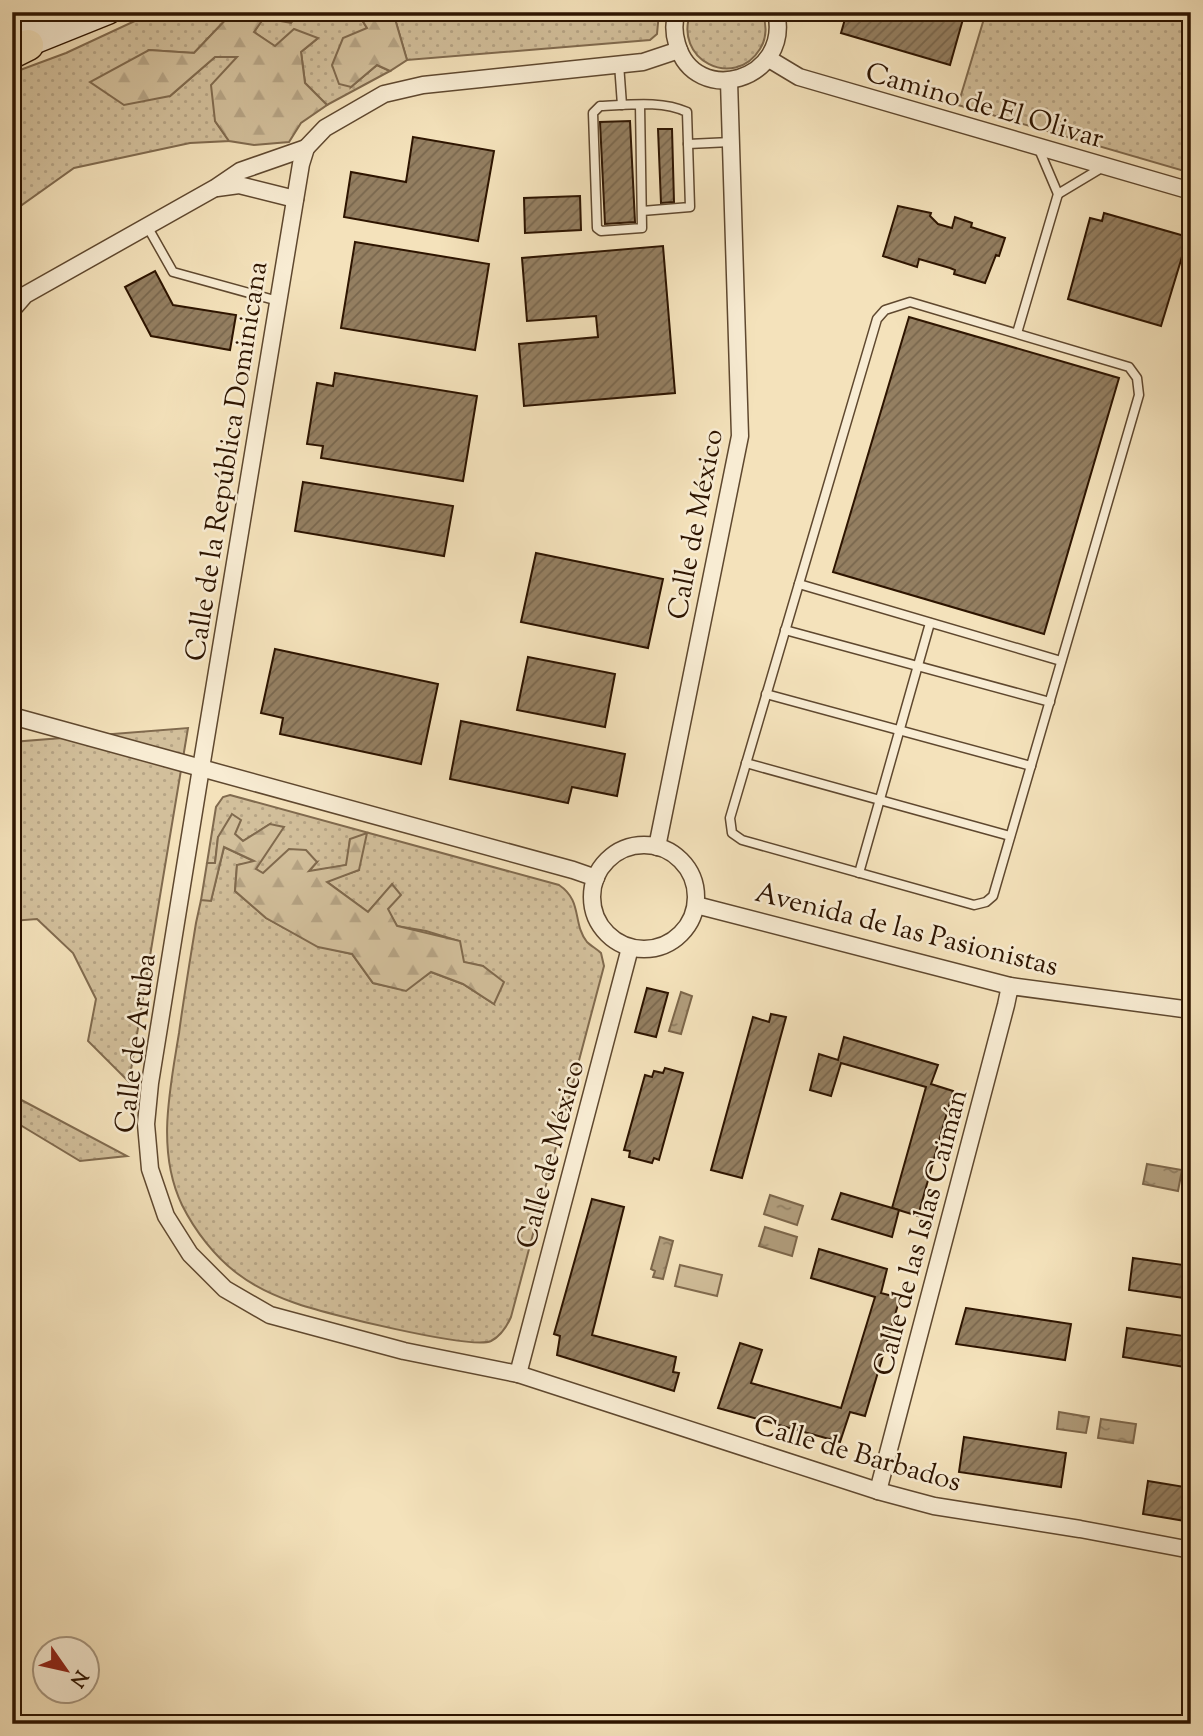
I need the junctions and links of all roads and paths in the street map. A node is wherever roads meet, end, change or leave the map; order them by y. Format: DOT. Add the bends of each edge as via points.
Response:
graph roads {
  1 [pos="51,12"];
  2 [pos="109,12"];
  3 [pos="677,12"];
  4 [pos="776,12"];
  5 [pos="16,44"];
  6 [pos="678,50"];
  7 [pos="769,59"];
  8 [pos="619,64"];
  9 [pos="729,81"];
  10 [pos="622,105"];
  11 [pos="640,105"];
  12 [pos="731,142"];
  13 [pos="688,144"];
  14 [pos="1037,146"];
  15 [pos="306,148"];
  16 [pos="1105,166"];
  17 [pos="215,188"];
  18 [pos="1191,191"];
  19 [pos="1058,194"];
  20 [pos="295,200"];
  21 [pos="642,211"];
  22 [pos="147,226"];
  23 [pos="278,301"];
  24 [pos="12,310"];
  25 [pos="1017,333"];
  26 [pos="799,584"];
  27 [pos="930,623"];
  28 [pos="785,630"];
  29 [pos="1061,661"];
  30 [pos="918,666"];
  31 [pos="766,694"];
  32 [pos="1049,702"];
  33 [pos="12,716"];
  34 [pos="899,731"];
  35 [pos="746,763"];
  36 [pos="1031,766"];
  37 [pos="201,768"];
  38 [pos="880,800"];
  39 [pos="1010,836"];
  40 [pos="657,847"];
  41 [pos="859,873"];
  42 [pos="596,878"];
  43 [pos="696,905"];
  44 [pos="630,948"];
  45 [pos="1010,986"];
  46 [pos="1191,1010"];
  47 [pos="518,1374"];
  48 [pos="878,1491"];
  49 [pos="1191,1550"];
  1 -- 5 [label="main road"];
  2 -- 5 [label="main road"];
  3 -- 6 [label="street" via="674,35"];
  4 -- 7 [label="street" via="777,42"];
  6 -- 8 [label="street" via="643,62"];
  6 -- 9 [label="street" via="700,74"];
  7 -- 9 [label="street" via="756,72"];
  7 -- 14 [label="street, Camino de El Olivar" via="799,77"];
  8 -- 10 [label="lane"];
  8 -- 15 [label="street" via="423,85 384,94 325,128"];
  9 -- 12 [label="street, Calle de México"];
  10 -- 11 [label="lane"];
  10 -- 21 [label="lane" via="600,106 593,113 597,228 642,228"];
  11 -- 13 [label="lane" via="673,106 687,112"];
  11 -- 21 [label="lane"];
  12 -- 13 [label="lane"];
  12 -- 40 [label="street, Calle de México" via="740,436"];
  13 -- 21 [label="lane" via="690,208"];
  14 -- 16 [label="street, Camino de El Olivar"];
  14 -- 19 [label="lane"];
  15 -- 17 [label="street" via="240,171"];
  15 -- 20 [label="street, Calle de la República Dominicana"];
  16 -- 18 [label="street, Camino de El Olivar"];
  16 -- 19 [label="lane"];
  17 -- 20 [label="street" via="239,185"];
  17 -- 22 [label="street"];
  19 -- 25 [label="lane"];
  20 -- 23 [label="street, Calle de la República Dominicana"];
  22 -- 23 [label="lane" via="173,272"];
  22 -- 24 [label="street" via="25,295"];
  23 -- 37 [label="street, Calle de la República Dominicana"];
  25 -- 26 [label="lane" via="910,302 885,310 877,319"];
  25 -- 29 [label="lane" via="1129,367 1137,378 1139,395"];
  26 -- 27 [label="lane"];
  26 -- 28 [label="lane"];
  27 -- 29 [label="lane"];
  27 -- 30 [label="lane"];
  28 -- 30 [label="lane"];
  28 -- 31 [label="lane"];
  29 -- 32 [label="lane"];
  30 -- 32 [label="lane"];
  30 -- 34 [label="lane"];
  31 -- 34 [label="lane"];
  31 -- 35 [label="lane"];
  32 -- 36 [label="lane"];
  33 -- 37 [label="street"];
  34 -- 36 [label="lane"];
  34 -- 38 [label="lane"];
  35 -- 38 [label="lane"];
  35 -- 41 [label="lane" via="730,818 732,833 742,840"];
  36 -- 39 [label="lane"];
  37 -- 42 [label="street"];
  37 -- 47 [label="street, Calle de Aruba" via="146,1124 150,1169 166,1216 190,1255 226,1289 270,1315 404,1351"];
  38 -- 39 [label="lane"];
  38 -- 41 [label="lane"];
  39 -- 41 [label="lane" via="993,896 974,905"];
  40 -- 42 [label="street" via="642,845 621,851 603,865"];
  40 -- 43 [label="street" via="683,862 696,890"];
  42 -- 44 [label="street" via="594,912 602,928"];
  43 -- 44 [label="street" via="690,922 665,945"];
  43 -- 45 [label="street, Avenida de las Pasionistas"];
  44 -- 47 [label="street, Calle de México"];
  45 -- 46 [label="street, Avenida de las Pasionistas"];
  45 -- 48 [label="street, Calle de las Islas Caimán"];
  47 -- 48 [label="street, Calle de Barbados"];
  48 -- 49 [label="street, Calle de Barbados" via="934,1506"];
}
